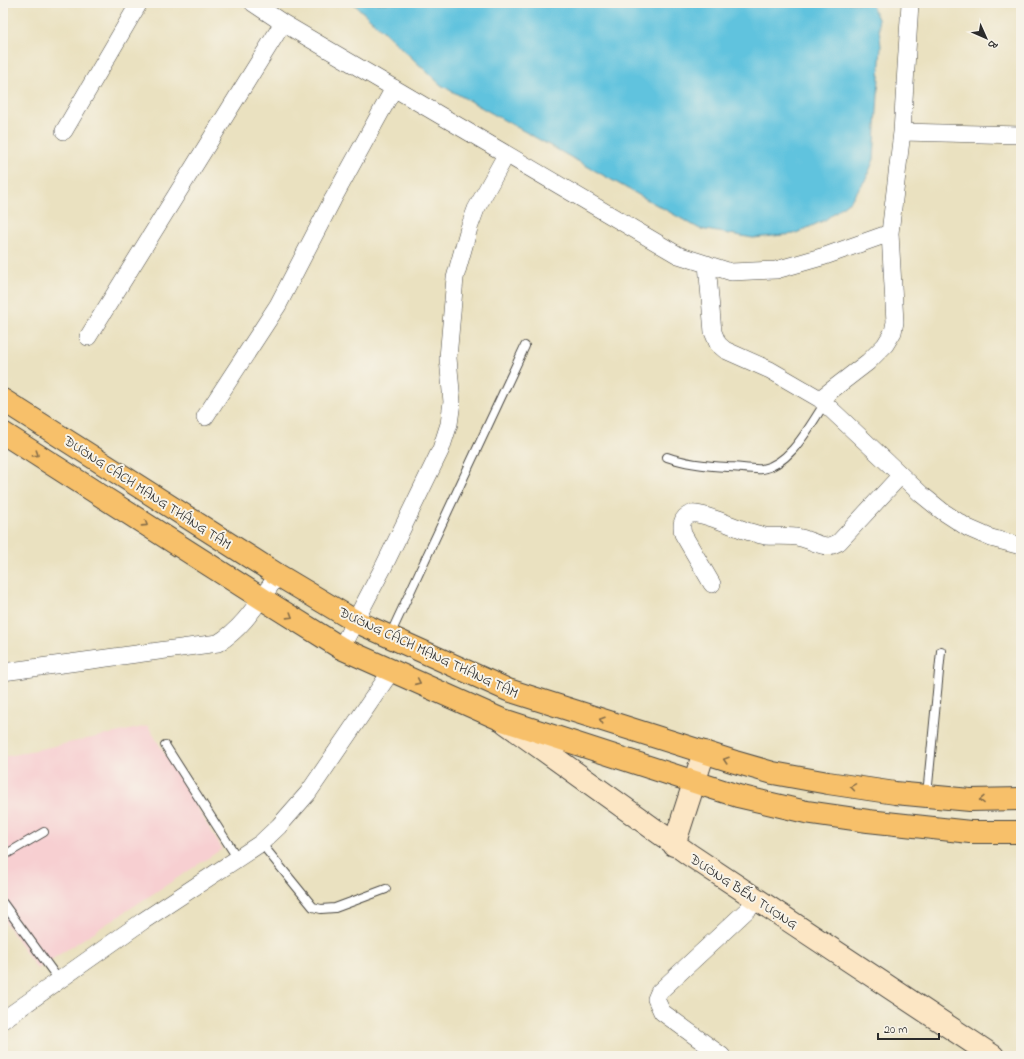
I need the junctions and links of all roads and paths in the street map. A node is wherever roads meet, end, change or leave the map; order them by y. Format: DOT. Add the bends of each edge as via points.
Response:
graph roads {
  1 [pos="139,3"];
  2 [pos="253,3"];
  3 [pos="910,3"];
  4 [pos="283,23"];
  5 [pos="394,88"];
  6 [pos="64,131"];
  7 [pos="902,132"];
  8 [pos="1021,135"];
  9 [pos="506,154"];
  10 [pos="890,233"];
  11 [pos="708,264"];
  12 [pos="88,336"];
  13 [pos="526,346"];
  14 [pos="3,400"];
  15 [pos="822,401"];
  16 [pos="205,417"];
  17 [pos="3,433"];
  18 [pos="668,457"];
  19 [pos="901,475"];
  20 [pos="1021,546"];
  21 [pos="278,576"];
  22 [pos="712,584"];
  23 [pos="261,598"];
  24 [pos="355,621"];
  25 [pos="389,637"];
  26 [pos="341,648"];
  27 [pos="941,651"];
  28 [pos="392,670"];
  29 [pos="3,672"];
  30 [pos="500,719"];
  31 [pos="164,745"];
  32 [pos="704,752"];
  33 [pos="695,782"];
  34 [pos="927,796"];
  35 [pos="1021,799"];
  36 [pos="44,832"];
  37 [pos="1021,832"];
  38 [pos="261,843"];
  39 [pos="674,845"];
  40 [pos="3,856"];
  41 [pos="238,859"];
  42 [pos="386,889"];
  43 [pos="758,900"];
  44 [pos="3,903"];
  45 [pos="59,980"];
  46 [pos="3,1020"];
  47 [pos="722,1056"];
  48 [pos="993,1056"];
  1 -- 6 [label="street"];
  2 -- 4 [label="street"];
  3 -- 7 [label="street"];
  4 -- 5 [label="street"];
  4 -- 12 [label="street"];
  5 -- 9 [label="street"];
  5 -- 16 [label="street" via="278,305"];
  7 -- 8 [label="street"];
  7 -- 10 [label="street"];
  9 -- 11 [label="street" via="678,255"];
  9 -- 24 [label="street" via="474,215 455,278 448,358 452,402 441,449"];
  10 -- 11 [label="street" via="776,270 731,272"];
  10 -- 15 [label="street" via="895,322 893,332 885,346"];
  11 -- 15 [label="street" via="713,332 718,344 725,350 770,370"];
  13 -- 25 [label="lane"];
  14 -- 21 [label="highway, ĐƯỜNG CÁCH MẠNG THÁNG TÁM"];
  15 -- 18 [label="lane" via="797,446 778,462 762,469 708,466"];
  15 -- 19 [label="street"];
  17 -- 23 [label="highway, ĐƯỜNG CÁCH MẠNG THÁNG TÁM, one-way"];
  19 -- 20 [label="street" via="942,511 968,528 991,538"];
  19 -- 22 [label="street" via="839,542 831,546 803,538 764,536 700,514 687,516 681,526 683,534"];
  21 -- 23 [label="street"];
  21 -- 24 [label="highway, ĐƯỜNG CÁCH MẠNG THÁNG TÁM"];
  23 -- 26 [label="highway, ĐƯỜNG CÁCH MẠNG THÁNG TÁM, one-way"];
  23 -- 29 [label="street" via="230,637 218,643"];
  24 -- 25 [label="highway, ĐƯỜNG CÁCH MẠNG THÁNG TÁM"];
  24 -- 26 [label="street"];
  32 -- 25 [label="highway, ĐƯỜNG CÁCH MẠNG THÁNG TÁM, one-way" via="508,690"];
  26 -- 28 [label="highway, ĐƯỜNG CÁCH MẠNG THÁNG TÁM"];
  27 -- 34 [label="lane"];
  28 -- 30 [label="highway, ĐƯỜNG CÁCH MẠNG THÁNG TÁM, one-way"];
  28 -- 38 [label="street" via="308,793"];
  30 -- 33 [label="highway, ĐƯỜNG CÁCH MẠNG THÁNG TÁM"];
  30 -- 39 [label="street, ĐƯỜNG BẾN TƯỢNG"];
  31 -- 41 [label="lane"];
  32 -- 33 [label="street"];
  34 -- 32 [label="highway, ĐƯỜNG CÁCH MẠNG THÁNG TÁM, one-way" via="773,773"];
  33 -- 37 [label="highway, ĐƯỜNG CÁCH MẠNG THÁNG TÁM" via="738,796 806,812 970,832"];
  33 -- 39 [label="street"];
  35 -- 34 [label="highway, ĐƯỜNG CÁCH MẠNG THÁNG TÁM, one-way" via="970,800"];
  36 -- 40 [label="lane"];
  38 -- 41 [label="street"];
  38 -- 42 [label="lane" via="313,906 321,909 335,908"];
  39 -- 43 [label="street, ĐƯỜNG BẾN TƯỢNG"];
  41 -- 45 [label="street"];
  43 -- 47 [label="street" via="659,992 656,1000 662,1012"];
  43 -- 48 [label="street, ĐƯỜNG BẾN TƯỢNG"];
  44 -- 45 [label="lane"];
  45 -- 46 [label="street"];
}
